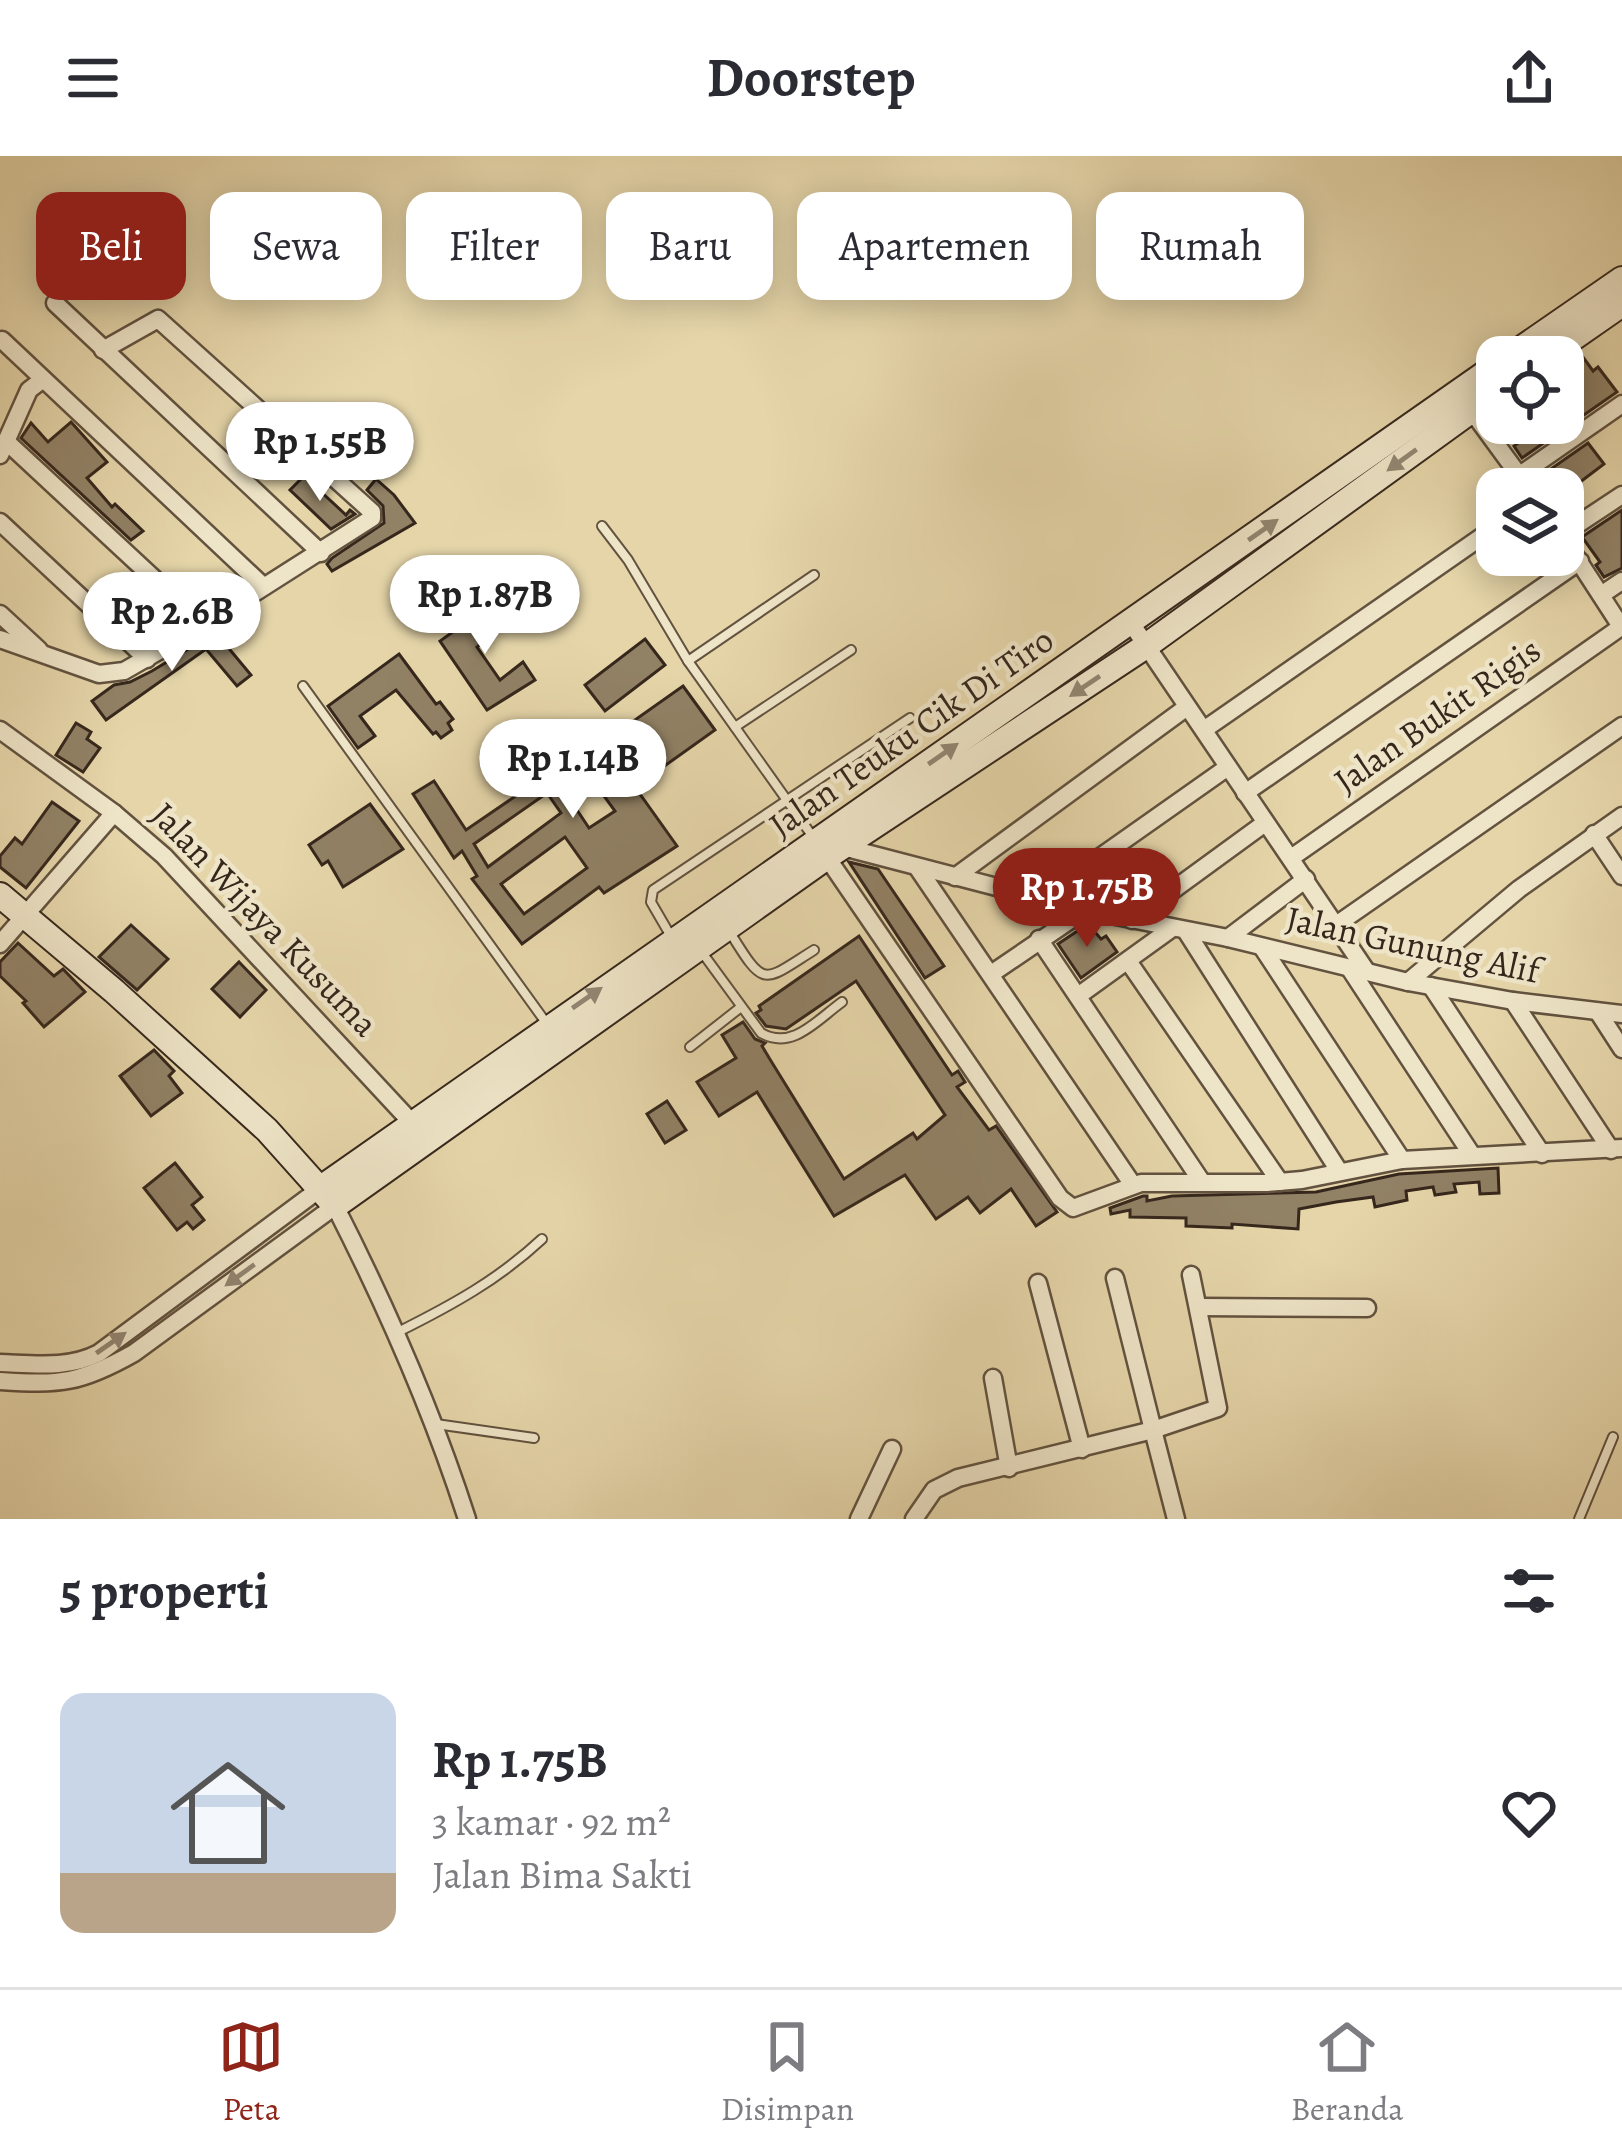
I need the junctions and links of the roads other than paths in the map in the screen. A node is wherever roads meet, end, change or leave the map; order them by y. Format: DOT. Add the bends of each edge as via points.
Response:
graph roads {
  1 [pos="1622,279"];
  2 [pos="55,303"];
  3 [pos="1622,304"];
  4 [pos="1539,336"];
  5 [pos="1576,336"];
  6 [pos="2,340"];
  7 [pos="103,350"];
  8 [pos="43,380"];
  9 [pos="1476,388"];
  10 [pos="1476,398"];
  11 [pos="1464,401"];
  12 [pos="1622,404"];
  13 [pos="4,449"];
  14 [pos="1514,468"];
  15 [pos="1542,468"];
  16 [pos="1622,495"];
  17 [pos="1584,521"];
  18 [pos="0,522"];
  19 [pos="602,526"];
  20 [pos="1476,541"];
  21 [pos="321,553"];
  22 [pos="1584,568"];
  23 [pos="814,575"];
  24 [pos="1560,576"];
  25 [pos="1622,581"];
  26 [pos="263,586"];
  27 [pos="1601,595"];
  28 [pos="0,614"];
  29 [pos="1130,623"];
  30 [pos="204,625"];
  31 [pos="1622,627"];
  32 [pos="0,639"];
  33 [pos="1146,646"];
  34 [pos="851,650"];
  35 [pos="46,656"];
  36 [pos="147,659"];
  37 [pos="688,661"];
  38 [pos="304,686"];
  39 [pos="1187,707"];
  40 [pos="910,718"];
  41 [pos="735,727"];
  42 [pos="1622,727"];
  43 [pos="1204,729"];
  44 [pos="0,730"];
  45 [pos="1228,767"];
  46 [pos="1245,793"];
  47 [pos="787,801"];
  48 [pos="114,813"];
  49 [pos="1622,816"];
  50 [pos="1265,823"];
  51 [pos="1594,834"];
  52 [pos="829,849"];
  53 [pos="1291,858"];
  54 [pos="917,867"];
  55 [pos="1622,876"];
  56 [pos="955,877"];
  57 [pos="1306,879"];
  58 [pos="0,895"];
  59 [pos="1042,898"];
  60 [pos="1085,910"];
  61 [pos="28,915"];
  62 [pos="1132,920"];
  63 [pos="1336,925"];
  64 [pos="727,926"];
  65 [pos="1178,930"];
  66 [pos="673,938"];
  67 [pos="1228,938"];
  68 [pos="1039,939"];
  69 [pos="0,944"];
  70 [pos="698,946"];
  71 [pos="1262,947"];
  72 [pos="814,950"];
  73 [pos="1128,961"];
  74 [pos="1359,971"];
  75 [pos="992,974"];
  76 [pos="1408,982"];
  77 [pos="1431,986"];
  78 [pos="1078,996"];
  79 [pos="1513,1001"];
  80 [pos="842,1003"];
  81 [pos="741,1007"];
  82 [pos="1598,1012"];
  83 [pos="1622,1014"];
  84 [pos="548,1025"];
  85 [pos="690,1047"];
  86 [pos="1622,1048"];
  87 [pos="483,1086"];
  88 [pos="413,1124"];
  89 [pos="1617,1149"];
  90 [pos="1542,1154"];
  91 [pos="1472,1155"];
  92 [pos="1402,1160"];
  93 [pos="1339,1172"];
  94 [pos="1202,1182"];
  95 [pos="1280,1182"];
  96 [pos="1132,1185"];
  97 [pos="328,1197"];
  98 [pos="542,1239"];
  99 [pos="1192,1275"];
  100 [pos="1115,1278"];
  101 [pos="1038,1283"];
  102 [pos="1200,1307"];
  103 [pos="1367,1308"];
  104 [pos="398,1331"];
  105 [pos="0,1363"];
  106 [pos="66,1373"];
  107 [pos="992,1378"];
  108 [pos="0,1381"];
  109 [pos="435,1423"];
  110 [pos="1153,1430"];
  111 [pos="1613,1437"];
  112 [pos="534,1438"];
  113 [pos="892,1448"];
  114 [pos="1082,1449"];
  115 [pos="1009,1468"];
  116 [pos="1170,1518"];
  117 [pos="467,1519"];
  118 [pos="860,1519"];
  119 [pos="914,1519"];
  120 [pos="1579,1519"];
  1 -- 4 [label="street"];
  2 -- 7 [label="street"];
  3 -- 5 [label="street"];
  6 -- 8 [label="street"];
  7 -- 21 [label="street"];
  7 -- 21 [label="street" via="158,319 373,512"];
  8 -- 13 [label="street" via="29,390"];
  8 -- 26 [label="street"];
  9 -- 11 [label="street, Jalan Teuku Cik Di Tiro"];
  10 -- 11 [label="street, Jalan Teuku Cik Di Tiro"];
  11 -- 14 [label="street"];
  29 -- 11 [label="street, Jalan Teuku Cik Di Tiro, one-way"];
  11 -- 33 [label="street, Jalan Teuku Cik Di Tiro, one-way"];
  12 -- 15 [label="street"];
  13 -- 30 [label="street"];
  16 -- 17 [label="street"];
  18 -- 36 [label="street"];
  19 -- 37 [label="lane"];
  20 -- 43 [label="street"];
  21 -- 26 [label="street"];
  22 -- 27 [label="street"];
  23 -- 37 [label="lane"];
  24 -- 46 [label="street"];
  25 -- 27 [label="street"];
  26 -- 30 [label="street"];
  27 -- 31 [label="street"];
  28 -- 35 [label="street"];
  29 -- 33 [label="street"];
  52 -- 29 [label="street, Jalan Teuku Cik Di Tiro, one-way"];
  30 -- 36 [label="street"];
  31 -- 53 [label="street, Jalan Bukit Rigis"];
  32 -- 35 [label="street"];
  33 -- 39 [label="street"];
  33 -- 52 [label="street, Jalan Teuku Cik Di Tiro, one-way"];
  34 -- 41 [label="lane"];
  35 -- 36 [label="street" via="99,674"];
  37 -- 41 [label="lane"];
  38 -- 84 [label="lane"];
  39 -- 43 [label="street"];
  39 -- 56 [label="street"];
  40 -- 47 [label="lane"];
  41 -- 47 [label="lane"];
  42 -- 63 [label="street"];
  43 -- 45 [label="street"];
  44 -- 48 [label="street, Jalan Wijaya Kusuma"];
  45 -- 46 [label="street"];
  45 -- 59 [label="street"];
  46 -- 50 [label="street"];
  47 -- 52 [label="lane"];
  47 -- 66 [label="lane" via="653,890 651,902"];
  48 -- 61 [label="street"];
  48 -- 88 [label="street, Jalan Wijaya Kusuma" via="164,856"];
  49 -- 51 [label="street"];
  50 -- 53 [label="street"];
  50 -- 62 [label="street"];
  51 -- 55 [label="street"];
  51 -- 76 [label="street"];
  52 -- 54 [label="street, Jalan Gunung Alif"];
  52 -- 64 [label="street, Jalan Teuku Cik Di Tiro"];
  52 -- 66 [label="street, Jalan Teuku Cik Di Tiro"];
  52 -- 96 [label="street" via="1060,1198 1080,1207"];
  53 -- 57 [label="street"];
  54 -- 56 [label="street, Jalan Gunung Alif"];
  54 -- 75 [label="street"];
  56 -- 59 [label="street, Jalan Gunung Alif"];
  57 -- 63 [label="street"];
  57 -- 67 [label="street"];
  58 -- 61 [label="street"];
  59 -- 60 [label="street, Jalan Gunung Alif"];
  60 -- 62 [label="street, Jalan Gunung Alif"];
  60 -- 68 [label="street"];
  61 -- 69 [label="street"];
  61 -- 97 [label="street" via="267,1130"];
  62 -- 65 [label="street, Jalan Gunung Alif"];
  63 -- 74 [label="street"];
  64 -- 70 [label="street, Jalan Teuku Cik Di Tiro"];
  64 -- 72 [label="lane" via="762,976"];
  65 -- 67 [label="street, Jalan Gunung Alif"];
  65 -- 73 [label="street"];
  65 -- 93 [label="street"];
  84 -- 66 [label="street, Jalan Teuku Cik Di Tiro, one-way"];
  67 -- 71 [label="street, Jalan Gunung Alif"];
  68 -- 75 [label="street"];
  68 -- 78 [label="street"];
  70 -- 81 [label="lane"];
  70 -- 87 [label="street, Jalan Teuku Cik Di Tiro"];
  71 -- 74 [label="street, Jalan Gunung Alif"];
  71 -- 92 [label="street"];
  73 -- 78 [label="street"];
  73 -- 95 [label="street"];
  74 -- 76 [label="street, Jalan Gunung Alif"];
  74 -- 91 [label="street"];
  75 -- 96 [label="street"];
  76 -- 77 [label="street, Jalan Gunung Alif"];
  77 -- 79 [label="street, Jalan Gunung Alif"];
  77 -- 90 [label="street"];
  78 -- 94 [label="street"];
  79 -- 82 [label="street, Jalan Gunung Alif"];
  79 -- 89 [label="street"];
  80 -- 81 [label="lane" via="781,1041 761,1033"];
  81 -- 85 [label="lane"];
  82 -- 83 [label="street, Jalan Gunung Alif"];
  82 -- 86 [label="street"];
  84 -- 87 [label="street, Jalan Teuku Cik Di Tiro"];
  87 -- 88 [label="street, Jalan Teuku Cik Di Tiro"];
  87 -- 97 [label="street, Jalan Teuku Cik Di Tiro"];
  88 -- 97 [label="street, Jalan Teuku Cik Di Tiro"];
  89 -- 90 [label="street"];
  90 -- 91 [label="street"];
  91 -- 92 [label="street"];
  92 -- 93 [label="street"];
  93 -- 95 [label="street"];
  94 -- 95 [label="street"];
  94 -- 96 [label="street"];
  97 -- 104 [label="street"];
  97 -- 106 [label="street, Jalan Teuku Cik Di Tiro" via="134,1353 85,1379"];
  98 -- 104 [label="lane" via="475,1293"];
  99 -- 102 [label="street"];
  100 -- 110 [label="street"];
  101 -- 114 [label="street"];
  102 -- 103 [label="street"];
  102 -- 110 [label="street" via="1218,1408"];
  104 -- 109 [label="street"];
  105 -- 106 [label="street, Jalan Teuku Cik Di Tiro"];
  106 -- 108 [label="street, Jalan Teuku Cik Di Tiro"];
  107 -- 115 [label="street"];
  109 -- 112 [label="lane"];
  109 -- 117 [label="street"];
  110 -- 114 [label="street"];
  110 -- 116 [label="street"];
  111 -- 120 [label="lane"];
  113 -- 118 [label="street"];
  114 -- 115 [label="street"];
  115 -- 119 [label="street" via="946,1483"];
}
